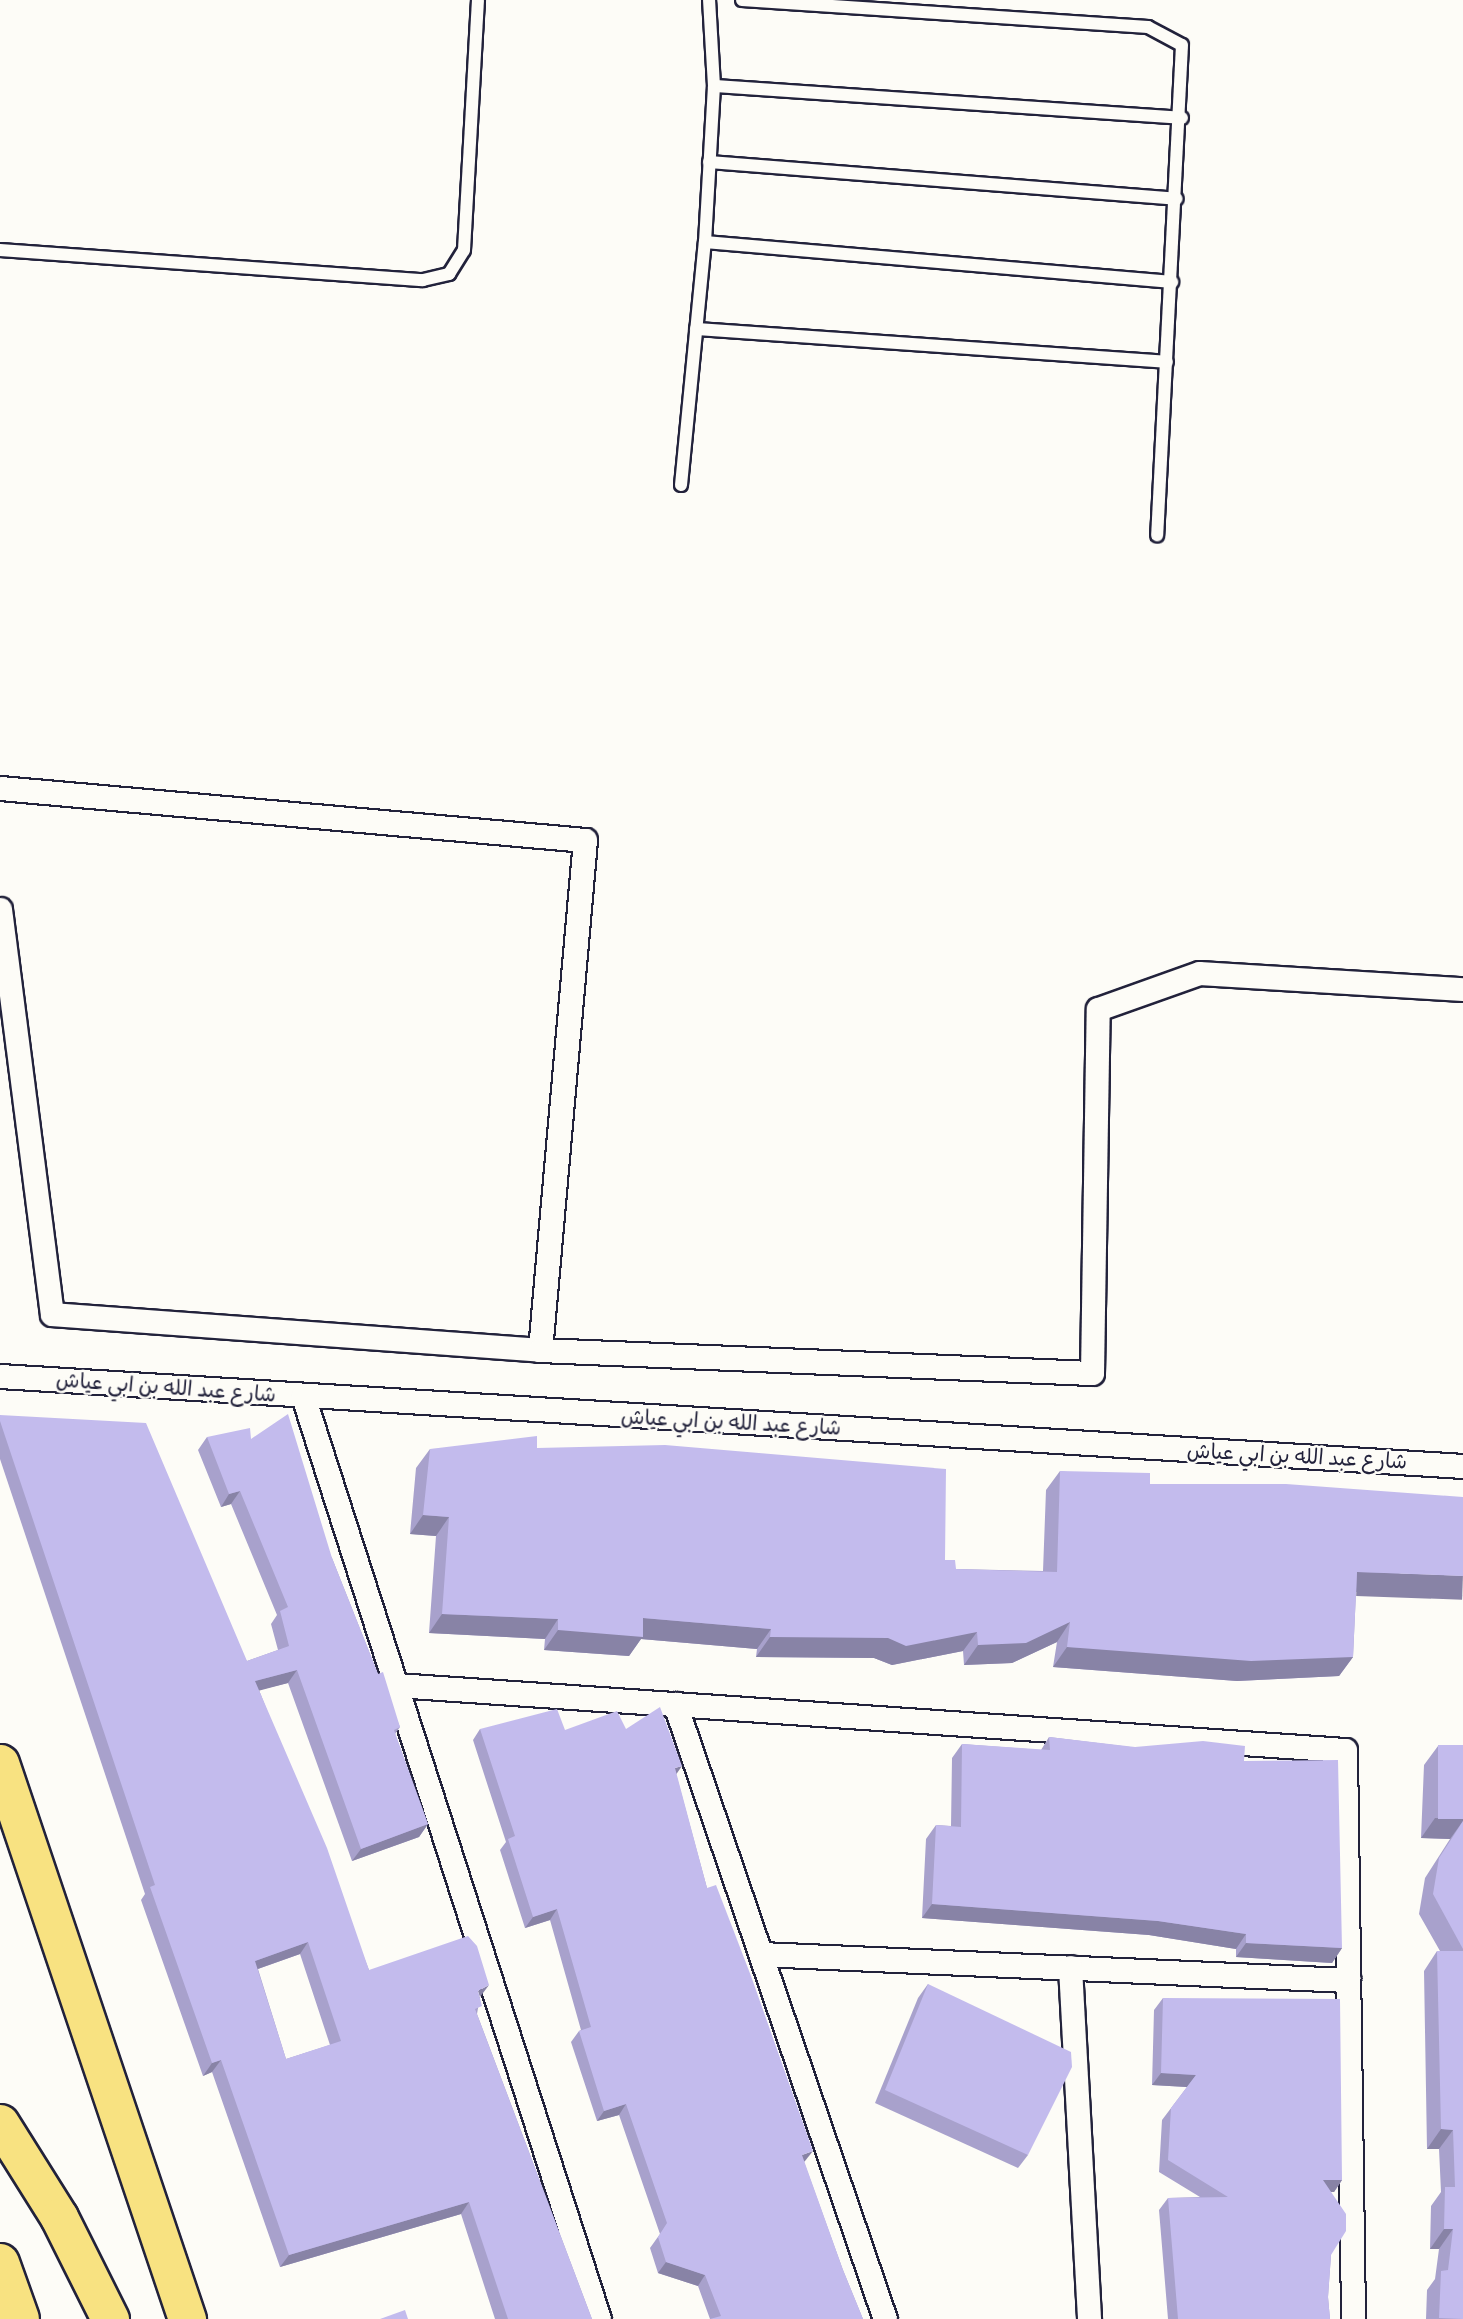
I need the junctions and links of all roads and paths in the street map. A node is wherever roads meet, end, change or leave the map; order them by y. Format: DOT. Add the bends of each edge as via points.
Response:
graph roads {
  1 [pos="478,0"];
  2 [pos="709,0"];
  3 [pos="742,0"];
  4 [pos="714,86"];
  5 [pos="1181,118"];
  6 [pos="709,162"];
  7 [pos="1177,199"];
  8 [pos="705,242"];
  9 [pos="0,250"];
  10 [pos="1172,282"];
  11 [pos="696,328"];
  12 [pos="1167,362"];
  13 [pos="681,485"];
  14 [pos="1157,535"];
  15 [pos="0,788"];
  16 [pos="0,909"];
  17 [pos="1463,989"];
  18 [pos="540,1350"];
  19 [pos="0,1376"];
  20 [pos="303,1396"];
  21 [pos="1463,1466"];
  22 [pos="396,1685"];
  23 [pos="675,1704"];
  24 [pos="0,1763"];
  25 [pos="761,1954"];
  26 [pos="1070,1967"];
  27 [pos="1348,1980"];
  28 [pos="0,2123"];
  29 [pos="0,2263"];
  30 [pos="20,2319"];
  31 [pos="110,2319"];
  32 [pos="187,2319"];
  33 [pos="599,2319"];
  34 [pos="885,2319"];
  35 [pos="1089,2319"];
  36 [pos="1353,2319"];
  1 -- 9 [label="lane" via="464,250 449,274 423,280"];
  2 -- 4 [label="lane"];
  3 -- 5 [label="lane" via="1148,27 1182,45"];
  4 -- 5 [label="lane"];
  4 -- 6 [label="lane"];
  5 -- 7 [label="lane"];
  6 -- 7 [label="lane"];
  6 -- 8 [label="lane"];
  7 -- 10 [label="lane"];
  8 -- 10 [label="lane"];
  8 -- 11 [label="lane"];
  10 -- 12 [label="lane"];
  11 -- 12 [label="lane"];
  11 -- 13 [label="lane"];
  12 -- 14 [label="lane"];
  15 -- 18 [label="street" via="585,840"];
  16 -- 18 [label="street" via="52,1314"];
  17 -- 18 [label="street" via="1199,974 1098,1009 1093,1373"];
  19 -- 20 [label="street, شارع عبد الله بن ابي عياش"];
  20 -- 21 [label="street, شارع عبد الله بن ابي عياش"];
  20 -- 22 [label="street"];
  22 -- 23 [label="street"];
  22 -- 33 [label="street"];
  23 -- 25 [label="street"];
  23 -- 27 [label="street" via="1345,1750"];
  24 -- 32 [label="main road"];
  25 -- 26 [label="street"];
  25 -- 34 [label="street"];
  26 -- 27 [label="street"];
  26 -- 35 [label="street"];
  27 -- 36 [label="street"];
  28 -- 31 [label="main road" via="60,2217"];
  29 -- 30 [label="highway"];
}
